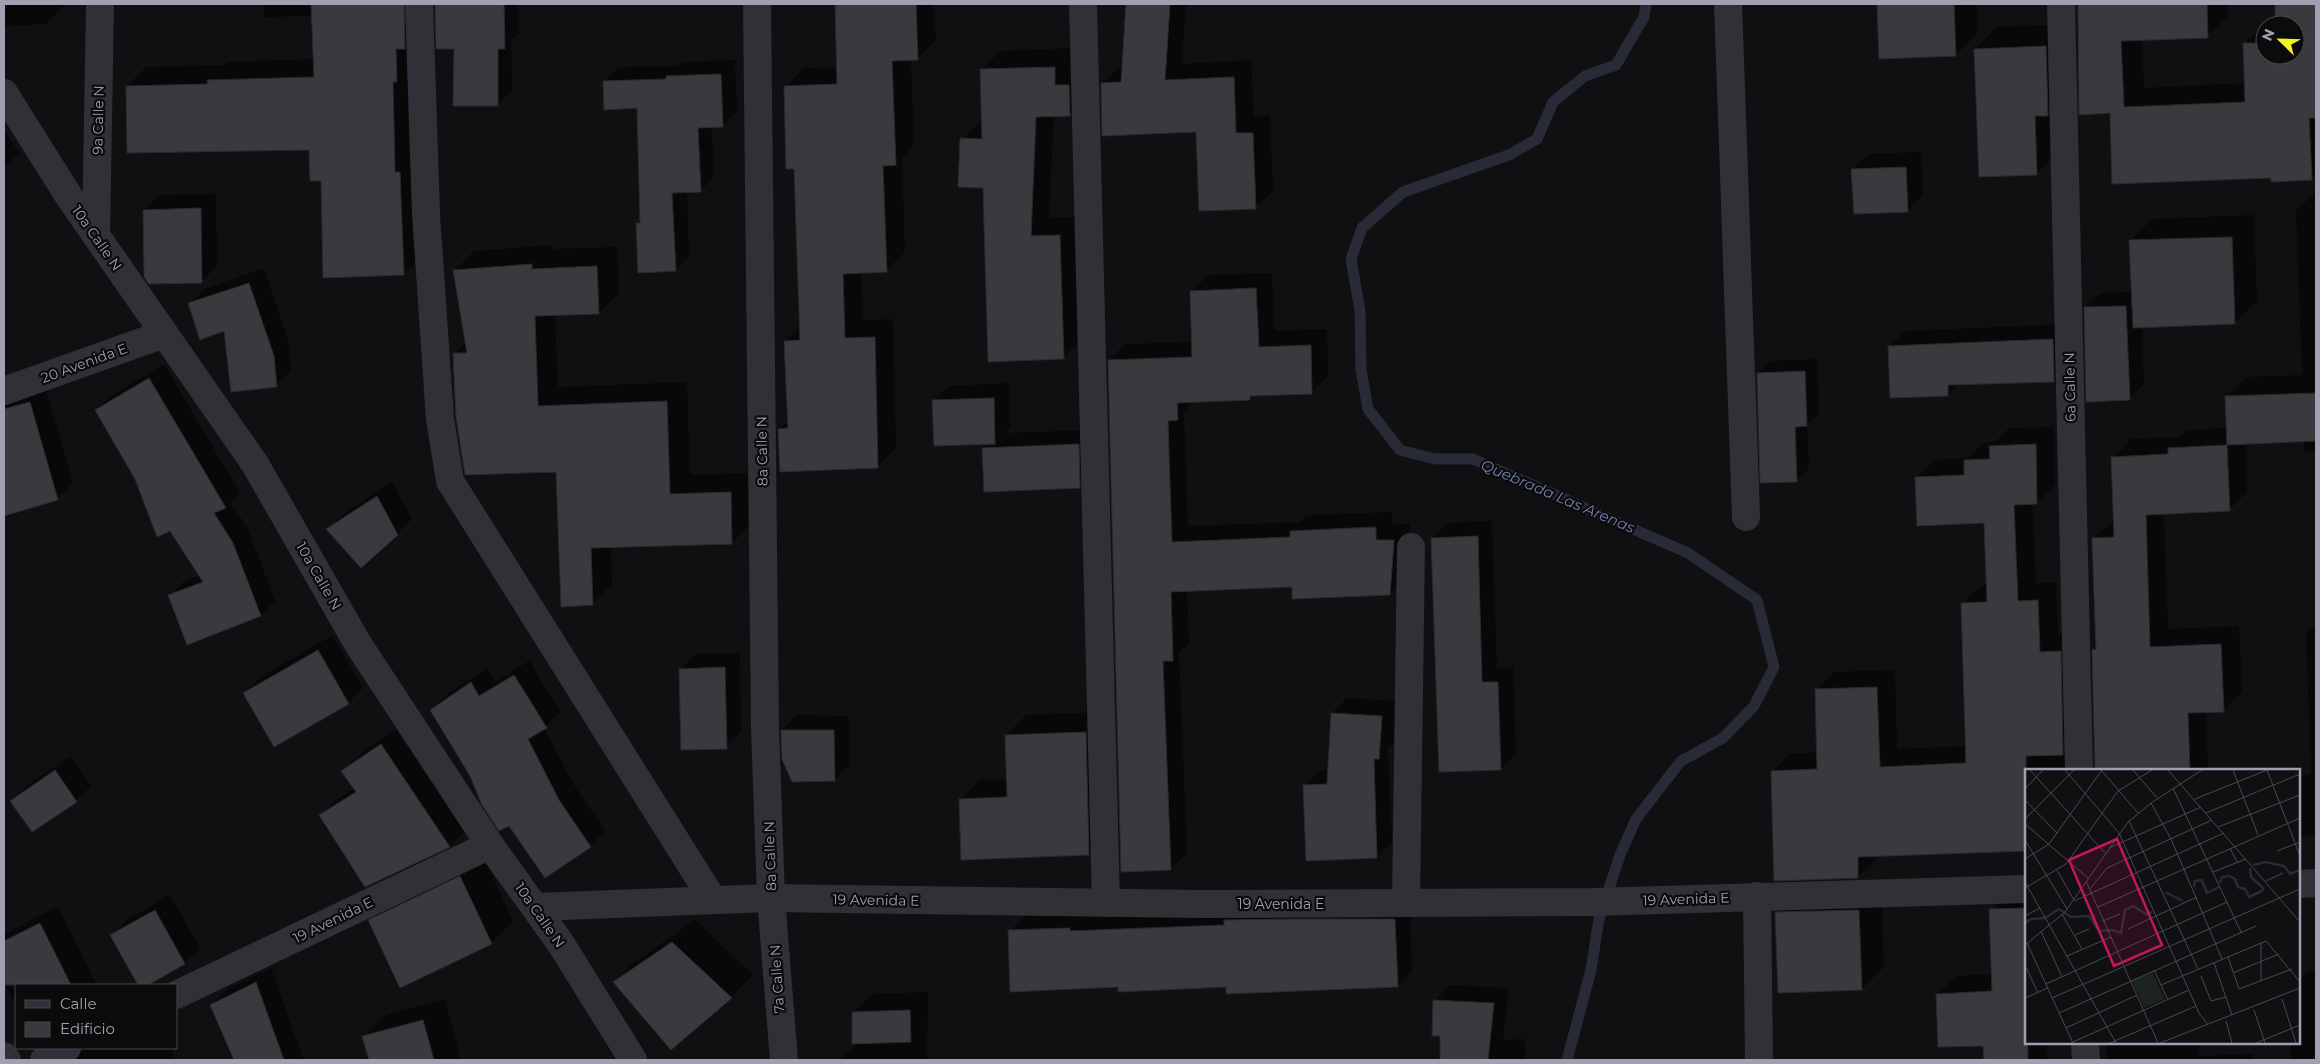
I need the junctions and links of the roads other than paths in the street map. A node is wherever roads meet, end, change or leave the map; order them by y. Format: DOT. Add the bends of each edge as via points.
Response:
graph roads {
  1 [pos="100,4"];
  2 [pos="419,4"];
  3 [pos="757,4"];
  4 [pos="1083,4"];
  5 [pos="1728,4"];
  6 [pos="2061,4"];
  7 [pos="4,93"];
  8 [pos="96,236"];
  9 [pos="164,334"];
  10 [pos="4,391"];
  11 [pos="1746,517"];
  12 [pos="1411,547"];
  13 [pos="2079,769"];
  14 [pos="490,845"];
  15 [pos="2316,883"];
  16 [pos="2300,884"];
  17 [pos="2025,889"];
  18 [pos="1758,896"];
  19 [pos="771,898"];
  20 [pos="714,900"];
  21 [pos="1106,903"];
  22 [pos="1406,903"];
  23 [pos="536,907"];
  24 [pos="178,994"];
  25 [pos="2085,1044"];
  26 [pos="65,1049"];
  27 [pos="4,1056"];
  28 [pos="6,1060"];
  29 [pos="44,1060"];
  30 [pos="633,1060"];
  31 [pos="784,1060"];
  32 [pos="1759,1060"];
  33 [pos="2086,1060"];
  1 -- 8 [label="street, 9a Calle N"];
  2 -- 20 [label="street" via="427,234 440,419 450,481"];
  3 -- 19 [label="street, 8a Calle N" via="765,728"];
  4 -- 21 [label="street"];
  5 -- 11 [label="street"];
  6 -- 13 [label="street, 6a Calle N"];
  7 -- 8 [label="street, 10a Calle N"];
  8 -- 9 [label="street, 10a Calle N"];
  9 -- 10 [label="street, 20 Avenida E"];
  9 -- 14 [label="street, 10a Calle N" via="255,464 358,644"];
  12 -- 22 [label="street"];
  14 -- 23 [label="street, 10a Calle N"];
  14 -- 24 [label="street, 19 Avenida E"];
  15 -- 16 [label="street"];
  17 -- 18 [label="street, 19 Avenida E"];
  18 -- 22 [label="street, 19 Avenida E" via="1594,902"];
  18 -- 32 [label="street"];
  19 -- 20 [label="street, 19 Avenida E"];
  19 -- 21 [label="street, 19 Avenida E"];
  19 -- 31 [label="street, 7a Calle N"];
  20 -- 23 [label="street, 19 Avenida E"];
  21 -- 22 [label="street, 19 Avenida E"];
  23 -- 30 [label="street, 10a Calle N"];
  25 -- 33 [label="street"];
  26 -- 29 [label="street"];
  27 -- 28 [label="street"];
}
